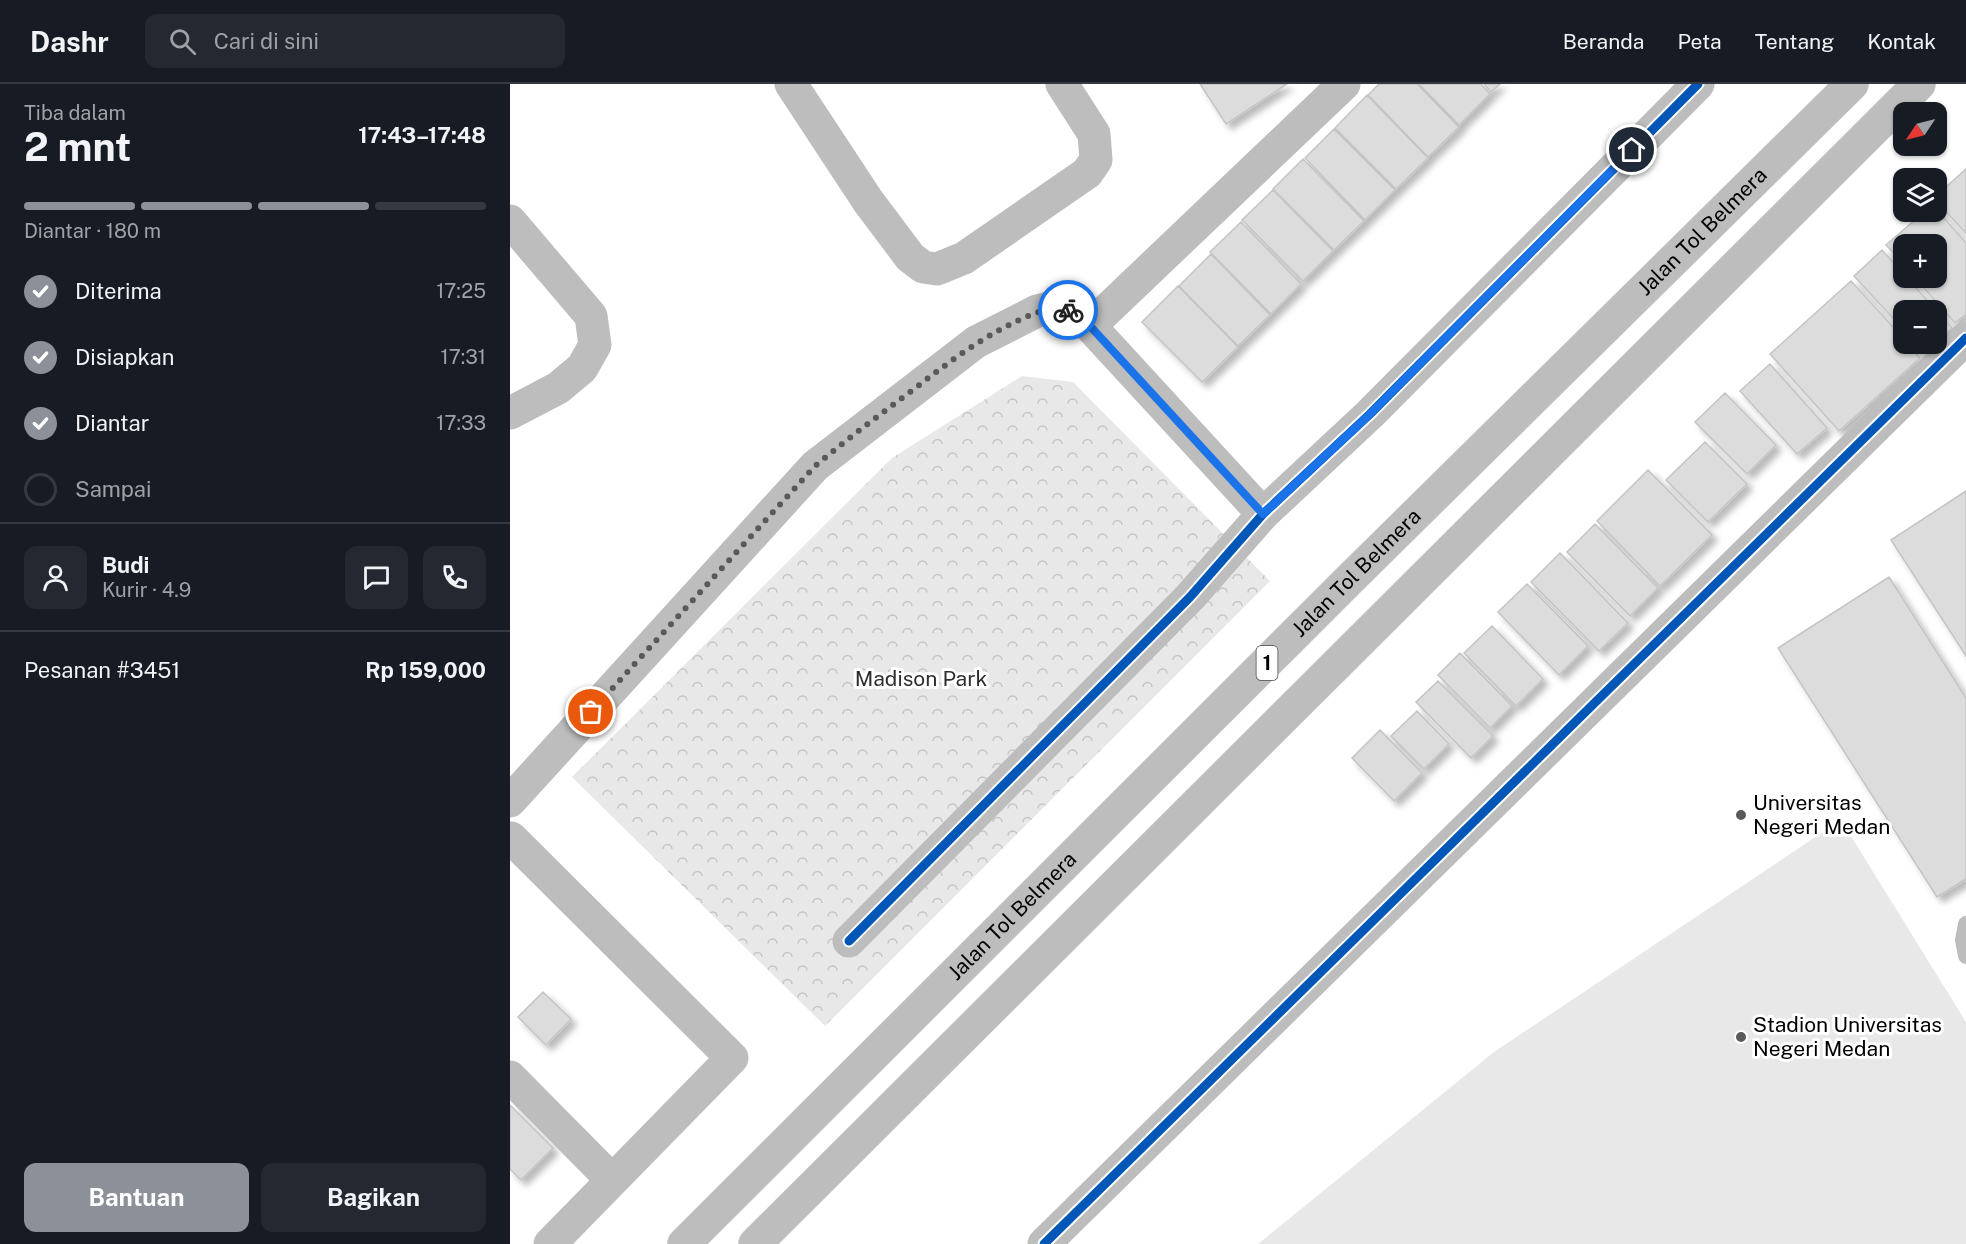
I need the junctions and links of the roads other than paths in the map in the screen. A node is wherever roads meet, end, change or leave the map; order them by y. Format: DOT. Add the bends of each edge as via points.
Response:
graph roads {
  1 [pos="791,84"];
  2 [pos="1062,84"];
  3 [pos="1344,84"];
  4 [pos="1698,84"];
  5 [pos="1852,84"];
  6 [pos="1919,84"];
  7 [pos="510,221"];
  8 [pos="1090,326"];
  9 [pos="1966,338"];
  10 [pos="510,413"];
  11 [pos="1263,514"];
  12 [pos="510,801"];
  13 [pos="510,827"];
  14 [pos="511,838"];
  15 [pos="510,843"];
  16 [pos="1966,924"];
  17 [pos="849,941"];
  18 [pos="1966,956"];
  19 [pos="510,1077"];
  20 [pos="612,1180"];
  21 [pos="550,1244"];
  22 [pos="684,1244"];
  23 [pos="755,1244"];
  24 [pos="1044,1244"];
  1 -- 2 [label="main road" via="910,257 923,267 937,269 964,258 1088,173 1096,160 1094,134"];
  3 -- 8 [label="main road"];
  4 -- 11 [label="main road" via="1370,414"];
  5 -- 22 [label="main road, Jalan Tol Belmera / 1"];
  6 -- 23 [label="main road, 1"];
  7 -- 10 [label="main road" via="591,316 595,345 582,368 558,388"];
  8 -- 11 [label="main road"];
  8 -- 12 [label="main road" via="1061,305 1038,311 976,342 846,440 815,466"];
  9 -- 24 [label="main road"];
  11 -- 17 [label="main road" via="1190,597"];
  13 -- 14 [label="main road"];
  14 -- 15 [label="main road"];
  14 -- 20 [label="main road" via="732,1058"];
  16 -- 18 [label="lane"];
  19 -- 20 [label="main road"];
  20 -- 21 [label="main road"];
}
